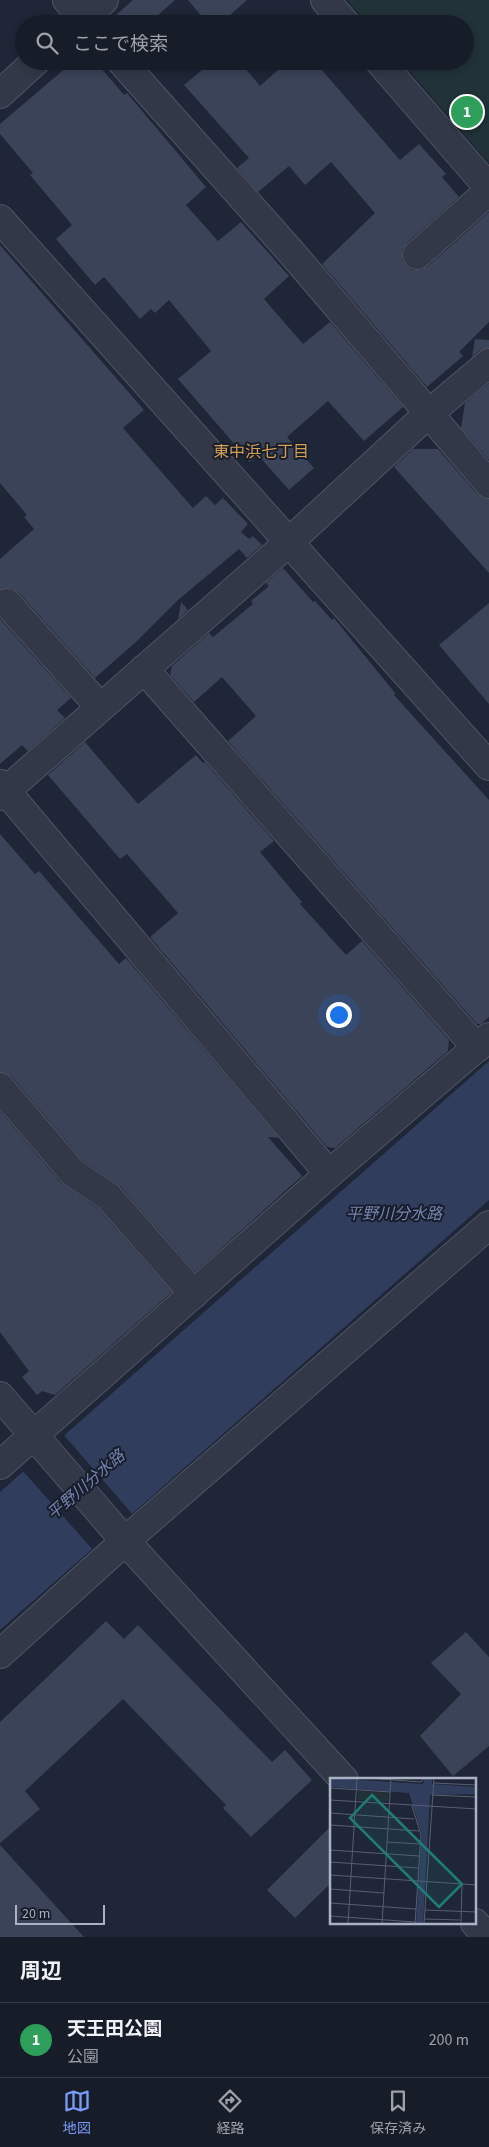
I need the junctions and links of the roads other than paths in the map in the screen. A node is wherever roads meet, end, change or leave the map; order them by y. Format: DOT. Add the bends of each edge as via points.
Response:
graph roads {
  1 [pos="104,0"];
  2 [pos="325,0"];
  3 [pos="80,15"];
  4 [pos="338,15"];
  5 [pos="26,70"];
  6 [pos="129,70"];
  7 [pos="386,70"];
  8 [pos="0,94"];
  9 [pos="489,190"];
  10 [pos="0,219"];
  11 [pos="417,255"];
  12 [pos="489,362"];
  13 [pos="428,414"];
  14 [pos="489,484"];
  15 [pos="288,543"];
  16 [pos="7,603"];
  17 [pos="144,669"];
  18 [pos="100,707"];
  19 [pos="489,766"];
  20 [pos="2,790"];
  21 [pos="483,1042"];
  22 [pos="0,1088"];
  23 [pos="330,1174"];
  24 [pos="489,1225"];
  25 [pos="194,1294"];
  26 [pos="0,1396"];
  27 [pos="39,1441"];
  28 [pos="0,1465"];
  29 [pos="122,1537"];
  30 [pos="0,1654"];
  31 [pos="342,1778"];
  32 [pos="489,1911"];
  33 [pos="476,1922"];
  34 [pos="476,1924"];
  35 [pos="487,1937"];
  1 -- 3 [label="street"];
  2 -- 4 [label="street"];
  5 -- 8 [label="street"];
  6 -- 13 [label="street" via="291,252"];
  7 -- 9 [label="street"];
  9 -- 11 [label="street"];
  10 -- 15 [label="street"];
  12 -- 13 [label="street"];
  13 -- 14 [label="street"];
  13 -- 15 [label="street"];
  15 -- 17 [label="street"];
  15 -- 19 [label="street"];
  16 -- 18 [label="street"];
  17 -- 18 [label="street"];
  17 -- 21 [label="street"];
  18 -- 20 [label="street"];
  20 -- 23 [label="street"];
  21 -- 23 [label="street"];
  22 -- 25 [label="street" via="73,1173 108,1196"];
  23 -- 25 [label="street"];
  24 -- 29 [label="street" via="195,1480"];
  25 -- 27 [label="street"];
  26 -- 27 [label="street"];
  27 -- 28 [label="street"];
  27 -- 29 [label="street"];
  29 -- 30 [label="street"];
  29 -- 31 [label="street"];
  32 -- 33 [label="street"];
  34 -- 35 [label="street"];
}
